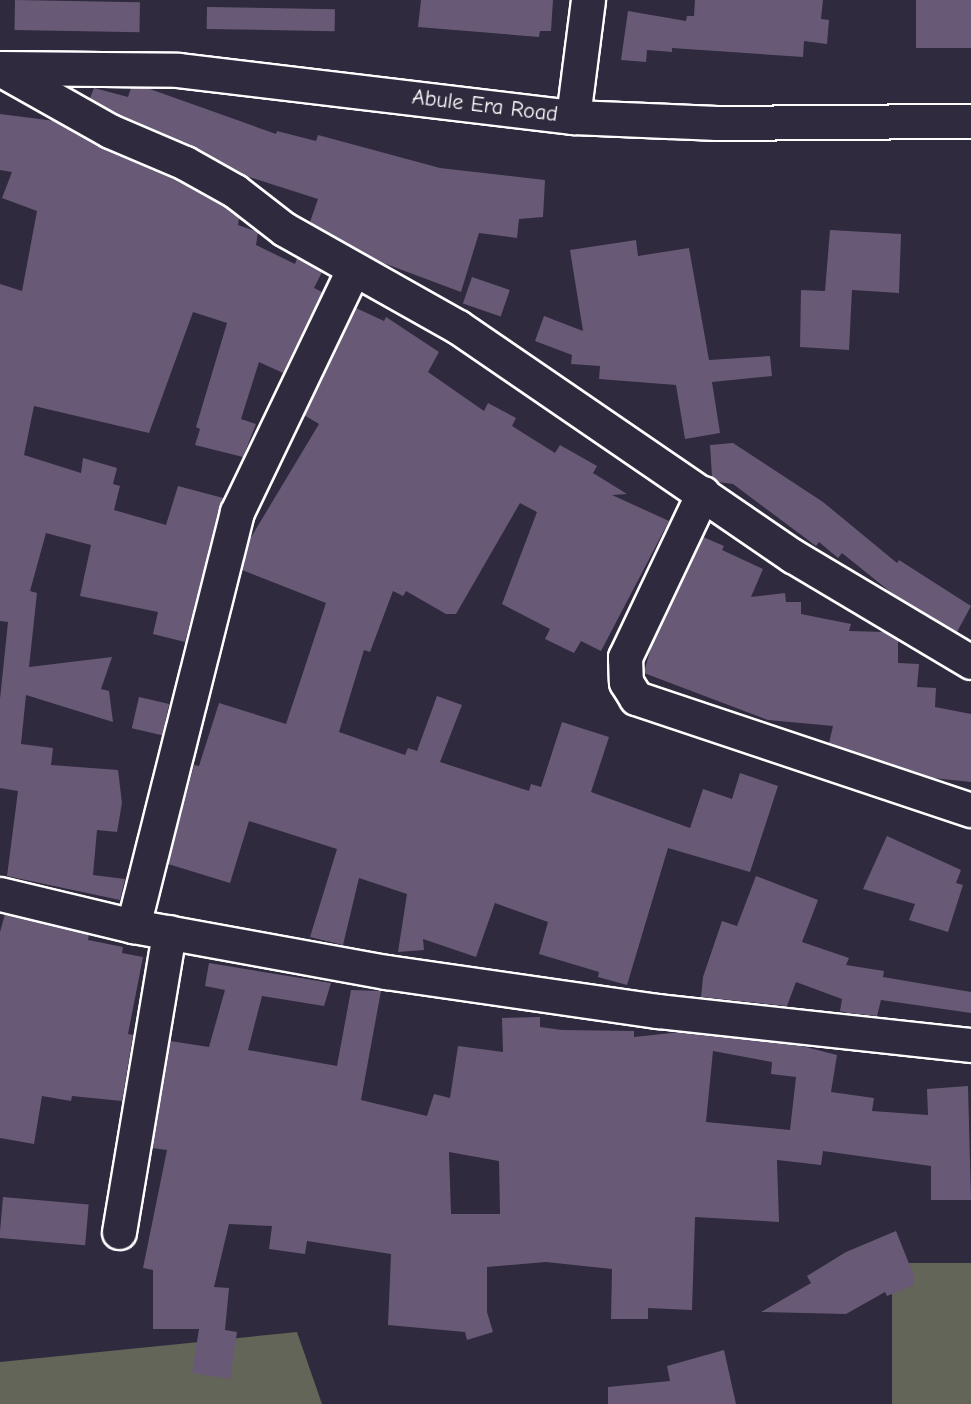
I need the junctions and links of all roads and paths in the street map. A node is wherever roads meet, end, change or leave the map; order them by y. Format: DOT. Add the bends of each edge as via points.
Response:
graph roads {
  1 [pos="588,0"];
  2 [pos="0,68"];
  3 [pos="573,117"];
  4 [pos="971,121"];
  5 [pos="352,270"];
  6 [pos="703,493"];
  7 [pos="971,662"];
  8 [pos="971,810"];
  9 [pos="0,894"];
  10 [pos="133,926"];
  11 [pos="169,932"];
  12 [pos="971,1045"];
  13 [pos="119,1232"];
  1 -- 3 [label="street"];
  2 -- 3 [label="street, Abule Era Road" via="178,70"];
  2 -- 5 [label="street" via="110,131 212,177 284,229"];
  3 -- 4 [label="street, Abule Era Road" via="717,123"];
  5 -- 6 [label="street" via="458,327"];
  5 -- 10 [label="street" via="237,512"];
  6 -- 7 [label="street" via="793,556"];
  6 -- 8 [label="street" via="625,657 626,682 636,698"];
  9 -- 10 [label="street"];
  10 -- 11 [label="street"];
  11 -- 12 [label="street" via="386,972 657,1011"];
  11 -- 13 [label="street"];
}
